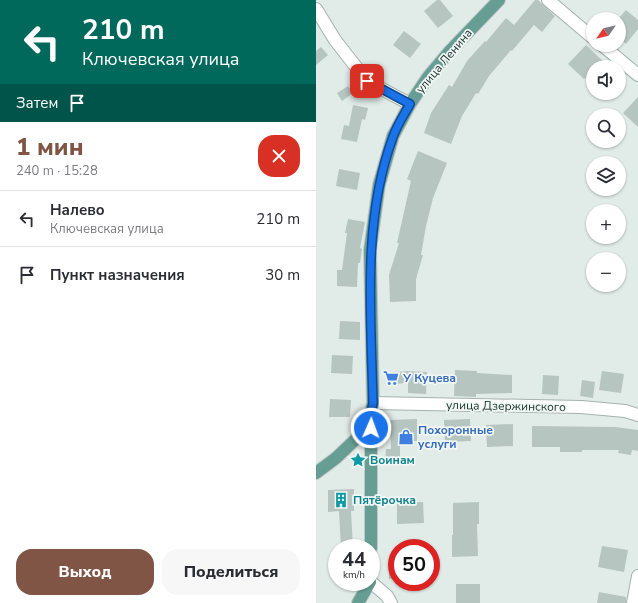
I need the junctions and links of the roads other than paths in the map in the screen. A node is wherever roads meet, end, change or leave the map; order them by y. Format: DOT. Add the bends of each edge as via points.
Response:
graph roads {
  1 [pos="500,0"];
  2 [pos="548,0"];
  3 [pos="316,9"];
  4 [pos="586,32"];
  5 [pos="610,52"];
  6 [pos="638,75"];
  7 [pos="410,104"];
  8 [pos="372,408"];
  9 [pos="638,415"];
  10 [pos="316,473"];
  11 [pos="370,539"];
  12 [pos="638,576"];
  13 [pos="380,590"];
  14 [pos="365,591"];
  15 [pos="358,603"];
  16 [pos="391,603"];
  17 [pos="633,603"];
  1 -- 7 [label="main road, улица Ленина" via="449,52"];
  2 -- 4 [label="street"];
  3 -- 7 [label="street" via="335,40 367,81"];
  5 -- 6 [label="street"];
  7 -- 8 [label="main road, улица Ленина" via="393,136 379,185 370,250"];
  8 -- 9 [label="street, улица Дзержинского" via="581,407 625,411"];
  8 -- 10 [label="main road" via="357,438"];
  8 -- 11 [label="main road, улица Ленина"];
  12 -- 17 [label="street"];
  13 -- 16 [label="street"];
  14 -- 15 [label="main road"];
}
